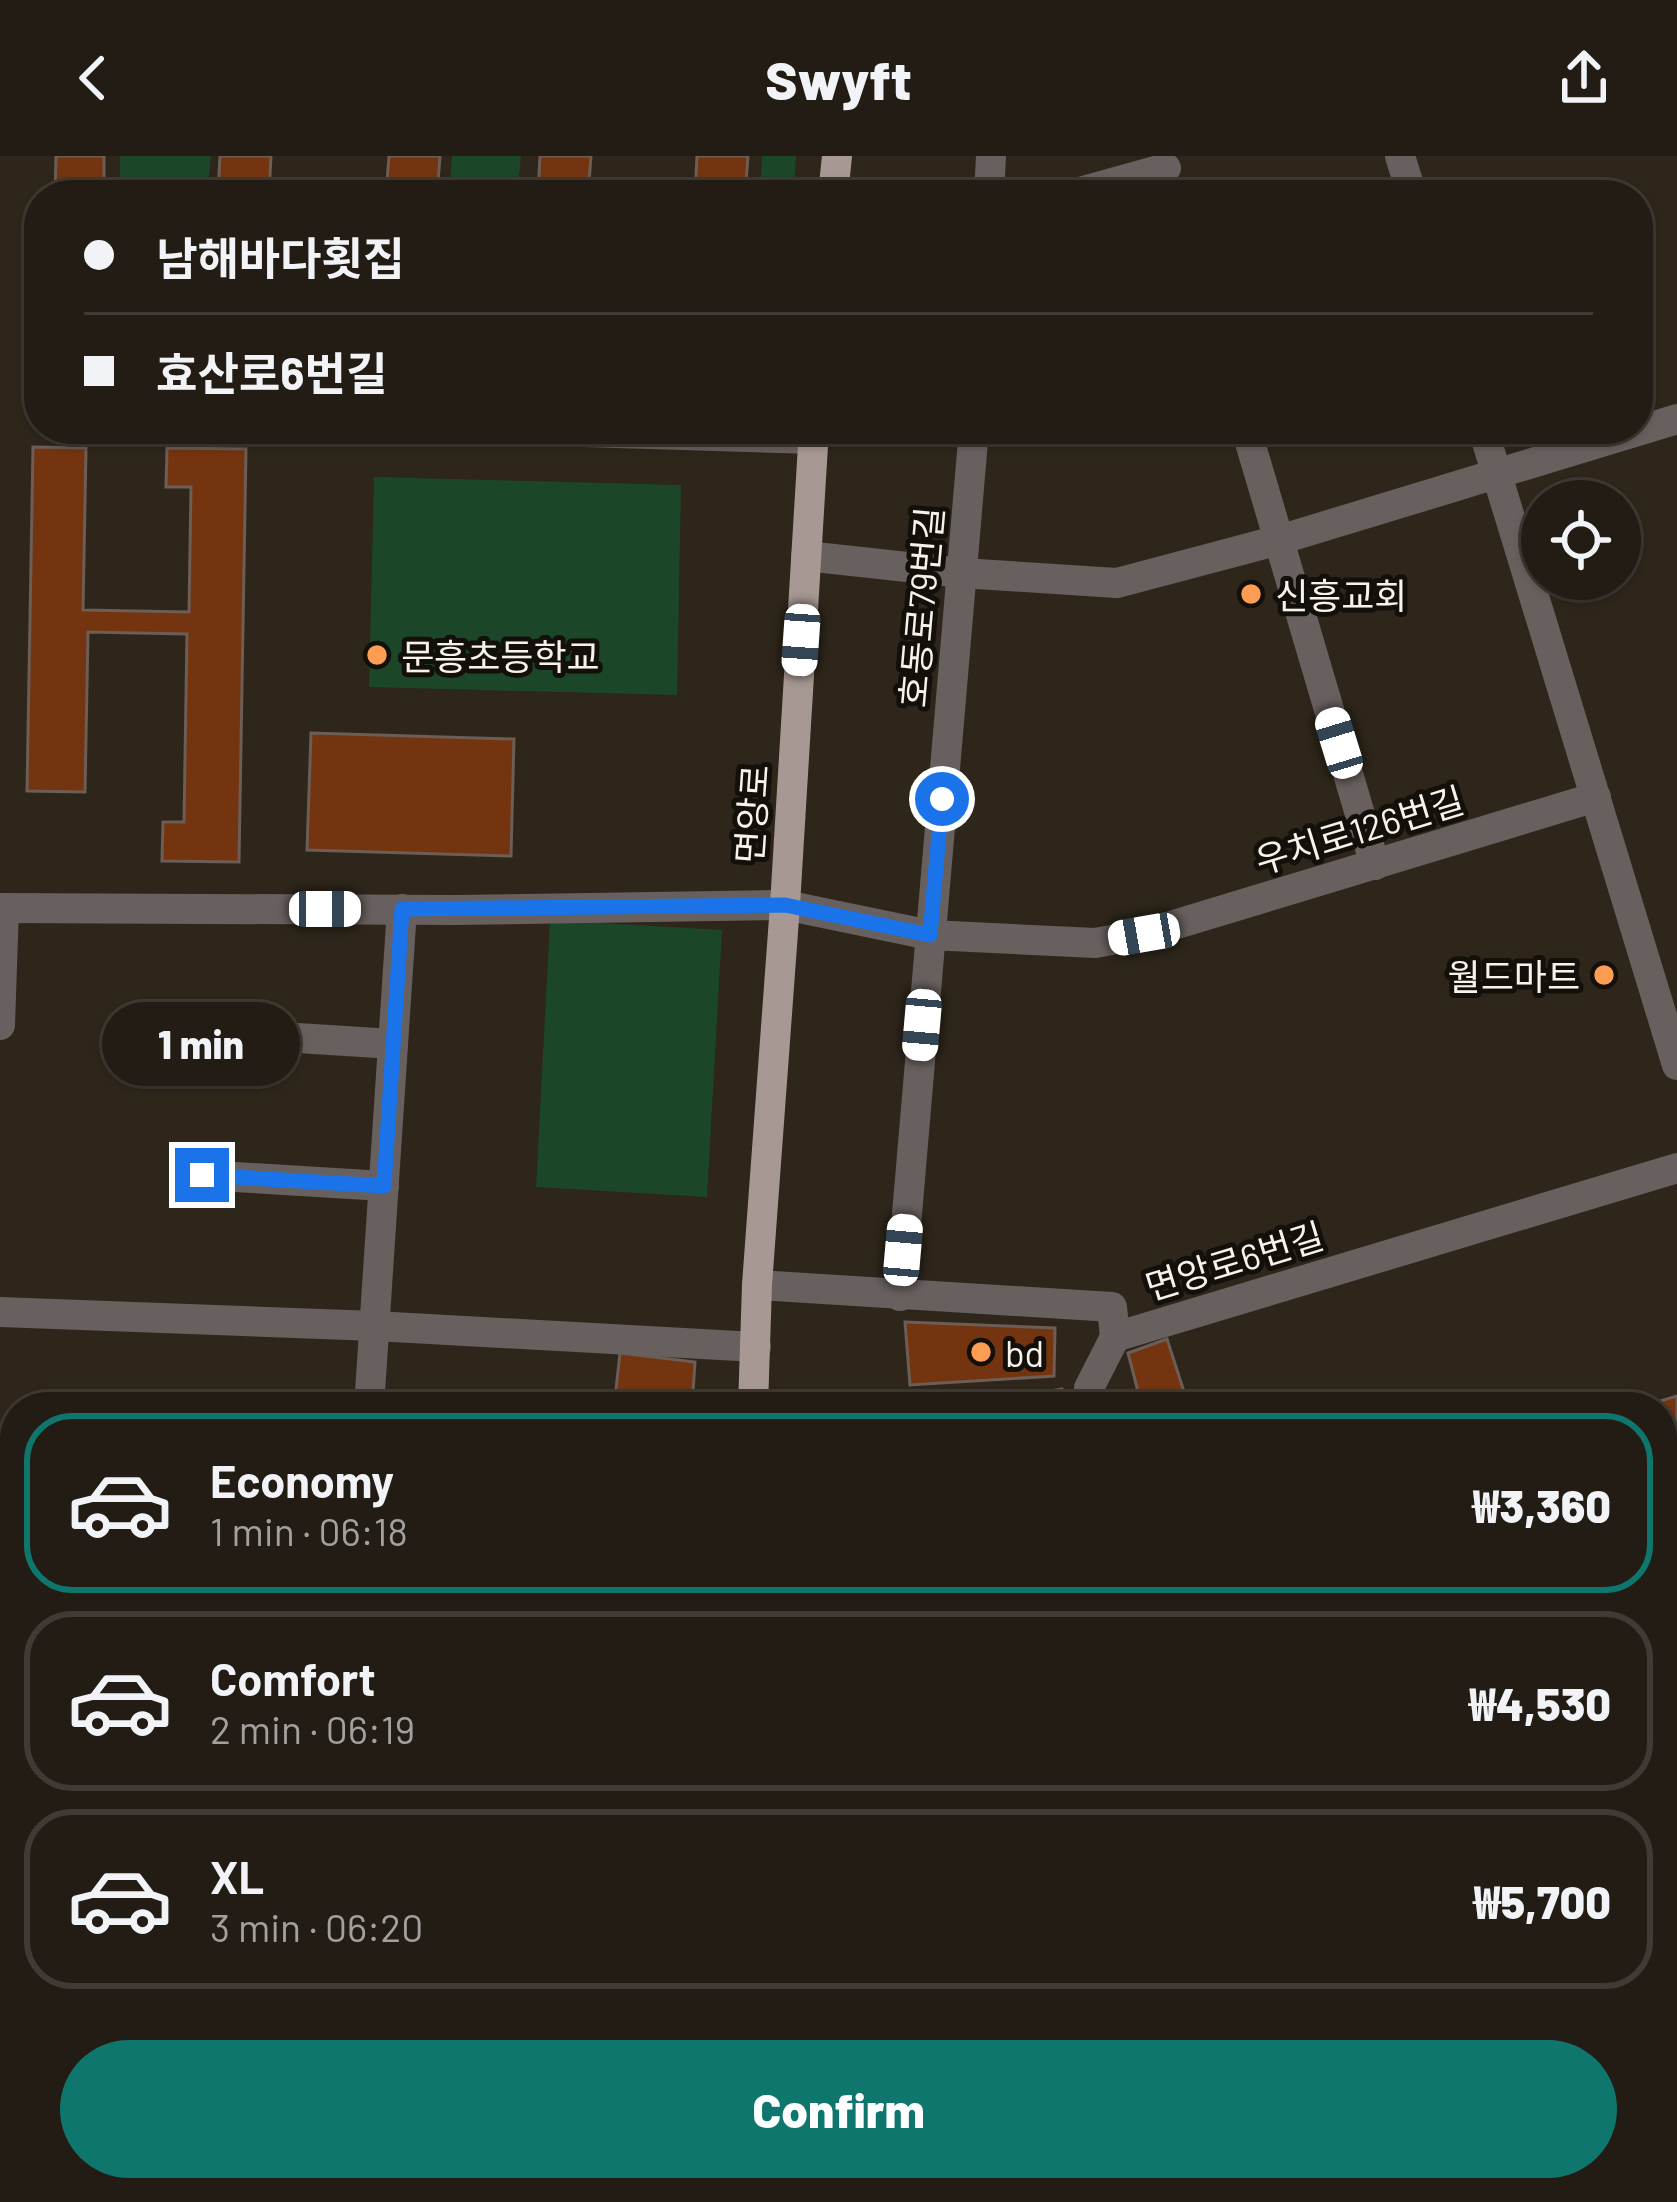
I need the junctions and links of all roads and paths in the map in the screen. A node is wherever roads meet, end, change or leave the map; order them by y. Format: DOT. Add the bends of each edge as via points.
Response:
graph roads {
  1 [pos="1168,173"];
  2 [pos="1137,180"];
  3 [pos="813,444"];
  4 [pos="973,444"];
  5 [pos="1250,444"];
  6 [pos="1488,444"];
  7 [pos="1597,444"];
  8 [pos="1497,475"];
  9 [pos="1279,540"];
  10 [pos="806,556"];
  11 [pos="962,573"];
  12 [pos="1596,797"];
  13 [pos="1375,865"];
  14 [pos="785,905"];
  15 [pos="2,908"];
  16 [pos="402,909"];
  17 [pos="930,935"];
  18 [pos="0,1024"];
  19 [pos="233,1034"];
  20 [pos="393,1044"];
  21 [pos="1677,1066"];
  22 [pos="1677,1168"];
  23 [pos="202,1175"];
  24 [pos="384,1186"];
  25 [pos="757,1285"];
  26 [pos="900,1295"];
  27 [pos="0,1312"];
  28 [pos="375,1326"];
  29 [pos="1114,1337"];
  30 [pos="756,1347"];
  31 [pos="370,1392"];
  32 [pos="754,1392"];
  33 [pos="1090,1392"];
  1 -- 2 [label="street"];
  3 -- 10 [label="main road, 면앙로"];
  4 -- 11 [label="street, 호동로79번길"];
  5 -- 9 [label="street"];
  6 -- 8 [label="street"];
  7 -- 8 [label="street"];
  8 -- 9 [label="street"];
  8 -- 12 [label="street"];
  9 -- 11 [label="street" via="1117,583"];
  9 -- 13 [label="street"];
  10 -- 11 [label="street"];
  10 -- 14 [label="main road, 면앙로"];
  11 -- 17 [label="street, 호동로79번길"];
  12 -- 13 [label="street, 우치로126번길"];
  12 -- 21 [label="street"];
  13 -- 17 [label="street, 우치로126번길" via="1095,943"];
  14 -- 16 [label="street"];
  14 -- 17 [label="street"];
  14 -- 25 [label="main road, 면앙로"];
  15 -- 16 [label="street"];
  15 -- 18 [label="street"];
  16 -- 20 [label="street"];
  17 -- 26 [label="street, 호동로79번길"];
  19 -- 20 [label="street"];
  20 -- 24 [label="street"];
  22 -- 29 [label="street, 면앙로6번길"];
  23 -- 24 [label="street"];
  24 -- 28 [label="street"];
  25 -- 26 [label="street, 면앙로6번길"];
  25 -- 30 [label="main road, 면앙로"];
  26 -- 29 [label="street, 면앙로6번길" via="1112,1307"];
  27 -- 28 [label="street"];
  28 -- 30 [label="street"];
  28 -- 31 [label="street"];
  29 -- 33 [label="street"];
  30 -- 32 [label="main road, 면앙로"];
}
